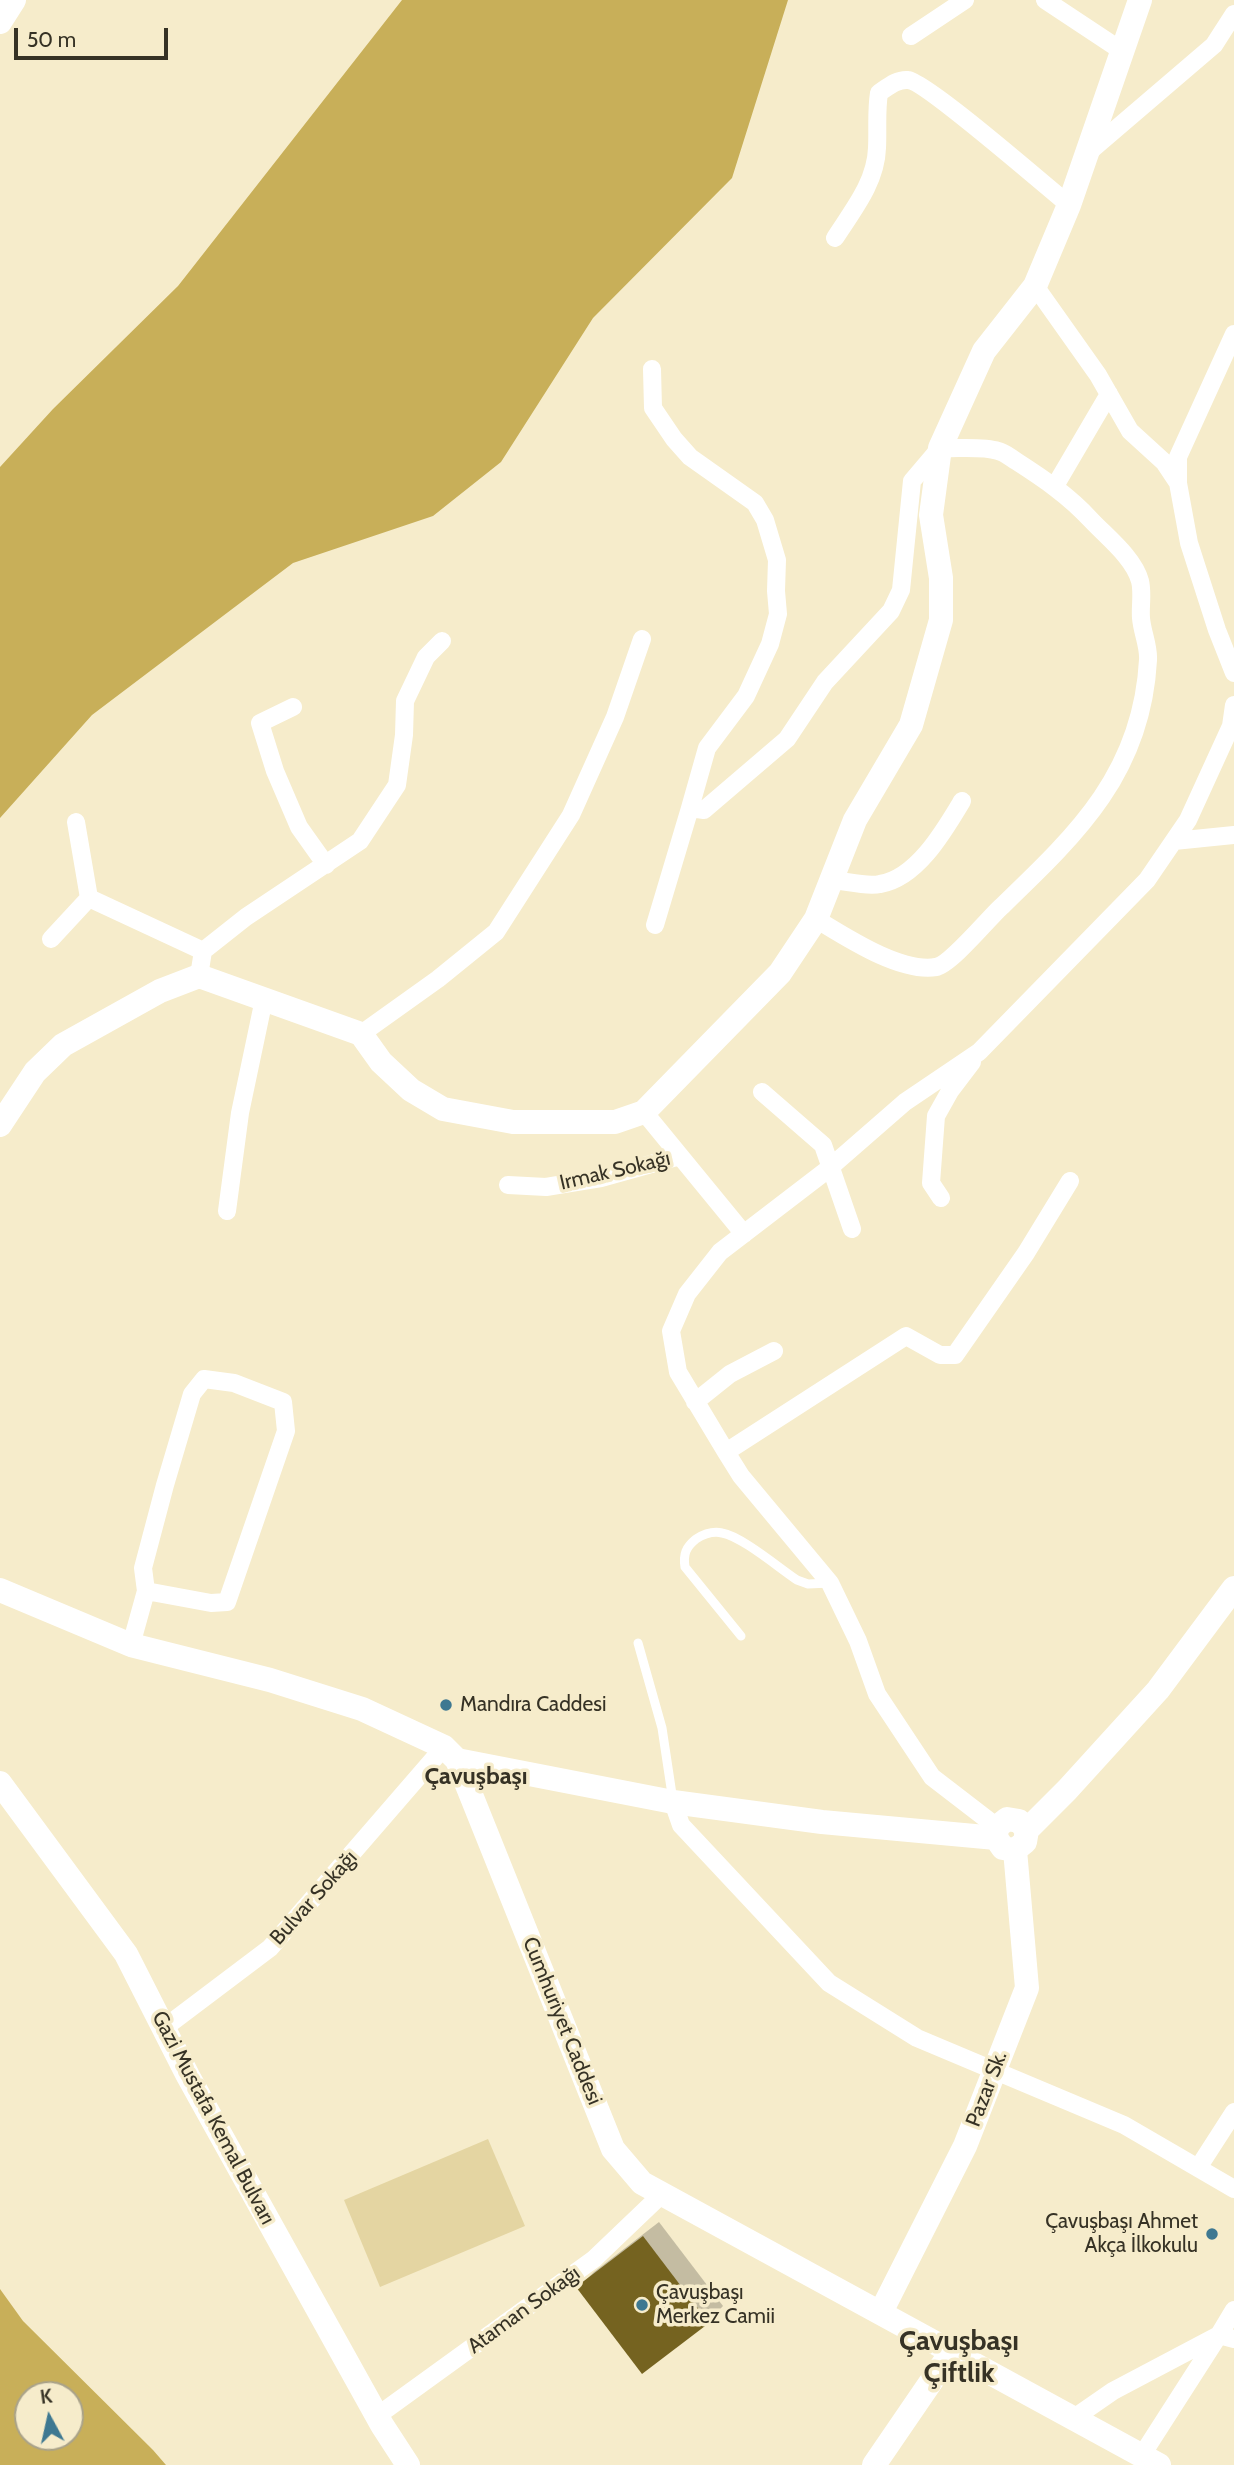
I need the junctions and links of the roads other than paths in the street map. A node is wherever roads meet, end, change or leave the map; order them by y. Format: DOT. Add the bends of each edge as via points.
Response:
graph roads {
  1 [pos="14,0"];
  2 [pos="965,0"];
  3 [pos="1045,0"];
  4 [pos="1140,0"];
  5 [pos="1234,14"];
  6 [pos="0,22"];
  7 [pos="911,36"];
  8 [pos="1122,51"];
  9 [pos="1086,154"];
  10 [pos="1069,205"];
  11 [pos="835,237"];
  12 [pos="1035,286"];
  13 [pos="1234,334"];
  14 [pos="652,369"];
  15 [pos="1109,394"];
  16 [pos="940,448"];
  17 [pos="1178,483"];
  18 [pos="1055,486"];
  19 [pos="642,639"];
  20 [pos="442,641"];
  21 [pos="1234,673"];
  22 [pos="1234,705"];
  23 [pos="293,707"];
  24 [pos="962,801"];
  25 [pos="690,808"];
  26 [pos="76,822"];
  27 [pos="1234,835"];
  28 [pos="1174,841"];
  29 [pos="326,865"];
  30 [pos="831,880"];
  31 [pos="89,898"];
  32 [pos="816,919"];
  33 [pos="655,925"];
  34 [pos="51,939"];
  35 [pos="203,951"];
  36 [pos="199,976"];
  37 [pos="264,999"];
  38 [pos="360,1034"];
  39 [pos="979,1052"];
  40 [pos="762,1093"];
  41 [pos="644,1112"];
  42 [pos="0,1125"];
  43 [pos="680,1156"];
  44 [pos="832,1167"];
  45 [pos="1070,1181"];
  46 [pos="508,1185"];
  47 [pos="942,1198"];
  48 [pos="227,1211"];
  49 [pos="852,1229"];
  50 [pos="744,1234"];
  51 [pos="774,1351"];
  52 [pos="695,1402"];
  53 [pos="726,1452"];
  54 [pos="830,1583"];
  55 [pos="1234,1588"];
  56 [pos="0,1590"];
  57 [pos="146,1591"];
  58 [pos="741,1636"];
  59 [pos="638,1643"];
  60 [pos="131,1646"];
  61 [pos="451,1753"];
  62 [pos="0,1783"];
  63 [pos="673,1802"];
  64 [pos="1009,1836"];
  65 [pos="164,2028"];
  66 [pos="995,2070"];
  67 [pos="1234,2112"];
  68 [pos="1198,2168"];
  69 [pos="1234,2189"];
  70 [pos="662,2194"];
  71 [pos="1234,2310"];
  72 [pos="881,2312"];
  73 [pos="1227,2337"];
  74 [pos="952,2351"];
  75 [pos="377,2416"];
  76 [pos="1074,2418"];
  77 [pos="1150,2460"];
  78 [pos="408,2465"];
  79 [pos="874,2465"];
  1 -- 6 [label="street"];
  2 -- 7 [label="street"];
  3 -- 8 [label="street"];
  4 -- 8 [label="street"];
  5 -- 9 [label="street" via="1214,45"];
  8 -- 9 [label="street"];
  9 -- 10 [label="street"];
  10 -- 11 [label="street" via="947,105 911,80 898,81 879,93 872,180"];
  10 -- 12 [label="street"];
  12 -- 15 [label="street"];
  12 -- 16 [label="street" via="984,351"];
  13 -- 17 [label="street" via="1178,457"];
  14 -- 25 [label="street" via="653,408 690,457 755,503 777,559 778,614 770,644 746,696 707,748"];
  15 -- 17 [label="street" via="1130,431 1164,462"];
  15 -- 18 [label="street"];
  16 -- 18 [label="street" via="999,451"];
  16 -- 25 [label="street" via="912,481 901,590 891,611 825,682 786,739 704,810"];
  16 -- 30 [label="street" via="931,515 941,578 941,620 911,725 855,820"];
  17 -- 21 [label="street" via="1189,542"];
  18 -- 32 [label="street" via="1129,561 1140,581 1148,656 1144,695 1117,774 1059,852 939,967 914,968 861,947"];
  19 -- 38 [label="street" via="615,717 571,815 496,932"];
  20 -- 29 [label="street" via="426,657 405,701 397,785 360,841"];
  22 -- 28 [label="street" via="1230,726"];
  23 -- 29 [label="street" via="260,723 299,827"];
  24 -- 30 [label="street" via="942,835 910,871 880,884"];
  25 -- 33 [label="street"];
  26 -- 31 [label="street"];
  27 -- 28 [label="street"];
  28 -- 39 [label="street" via="1147,880"];
  29 -- 35 [label="street"];
  30 -- 32 [label="street"];
  31 -- 34 [label="street"];
  31 -- 35 [label="street"];
  32 -- 41 [label="street" via="780,973"];
  35 -- 36 [label="street"];
  36 -- 37 [label="street"];
  36 -- 42 [label="street" via="160,991 63,1045 35,1072"];
  37 -- 38 [label="street"];
  37 -- 48 [label="street" via="240,1113"];
  38 -- 41 [label="street" via="411,1090 443,1109 513,1122 615,1122"];
  39 -- 44 [label="street" via="905,1101"];
  39 -- 47 [label="street" via="936,1116 931,1183"];
  40 -- 44 [label="street" via="822,1145"];
  41 -- 43 [label="street, Irmak Sokağı"];
  43 -- 46 [label="street, Irmak Sokağı" via="601,1178 546,1187"];
  43 -- 50 [label="street, Irmak Sokağı"];
  44 -- 49 [label="street"];
  44 -- 50 [label="street"];
  45 -- 53 [label="street" via="955,1355 940,1355 906,1336"];
  50 -- 52 [label="street" via="720,1252 687,1294 671,1331 678,1372"];
  51 -- 52 [label="street" via="730,1374"];
  52 -- 53 [label="street"];
  53 -- 54 [label="street"];
  54 -- 58 [label="lane" via="797,1580 732,1535 703,1535 688,1545 687,1573"];
  54 -- 64 [label="street" via="877,1694 932,1777"];
  55 -- 64 [label="street" via="1158,1690 1067,1790"];
  56 -- 60 [label="street"];
  57 -- 57 [label="street" via="144,1568 192,1394 204,1379 234,1383 284,1402 286,1431 227,1602"];
  57 -- 60 [label="street"];
  59 -- 63 [label="lane" via="662,1728"];
  60 -- 61 [label="street" via="270,1680 362,1709"];
  61 -- 63 [label="street"];
  61 -- 65 [label="street, Bulvar Sokağı" via="270,1948"];
  61 -- 70 [label="street, Cumhuriyet Caddesi" via="613,2149 642,2183"];
  62 -- 65 [label="street, Gazi Mustafa Kemal Bulvarı" via="126,1954"];
  63 -- 64 [label="street" via="822,1822"];
  63 -- 66 [label="street" via="681,1825 830,1983 917,2038"];
  64 -- 66 [label="street, Pazar Sk." via="1027,1988"];
  65 -- 75 [label="street, Gazi Mustafa Kemal Bulvarı"];
  66 -- 68 [label="street" via="1124,2125"];
  66 -- 72 [label="street, Pazar Sk." via="965,2146"];
  67 -- 68 [label="street"];
  68 -- 69 [label="street"];
  70 -- 72 [label="street, Cumhuriyet Caddesi"];
  70 -- 75 [label="street, Ataman Sokağı" via="594,2259"];
  71 -- 73 [label="street"];
  72 -- 74 [label="street, Cumhuriyet Caddesi"];
  73 -- 76 [label="street" via="1113,2391"];
  73 -- 77 [label="street"];
  74 -- 76 [label="street, Cumhuriyet Caddesi"];
  74 -- 79 [label="street"];
  75 -- 78 [label="street, Gazi Mustafa Kemal Bulvarı"];
  76 -- 77 [label="street, Cumhuriyet Caddesi"];
}
